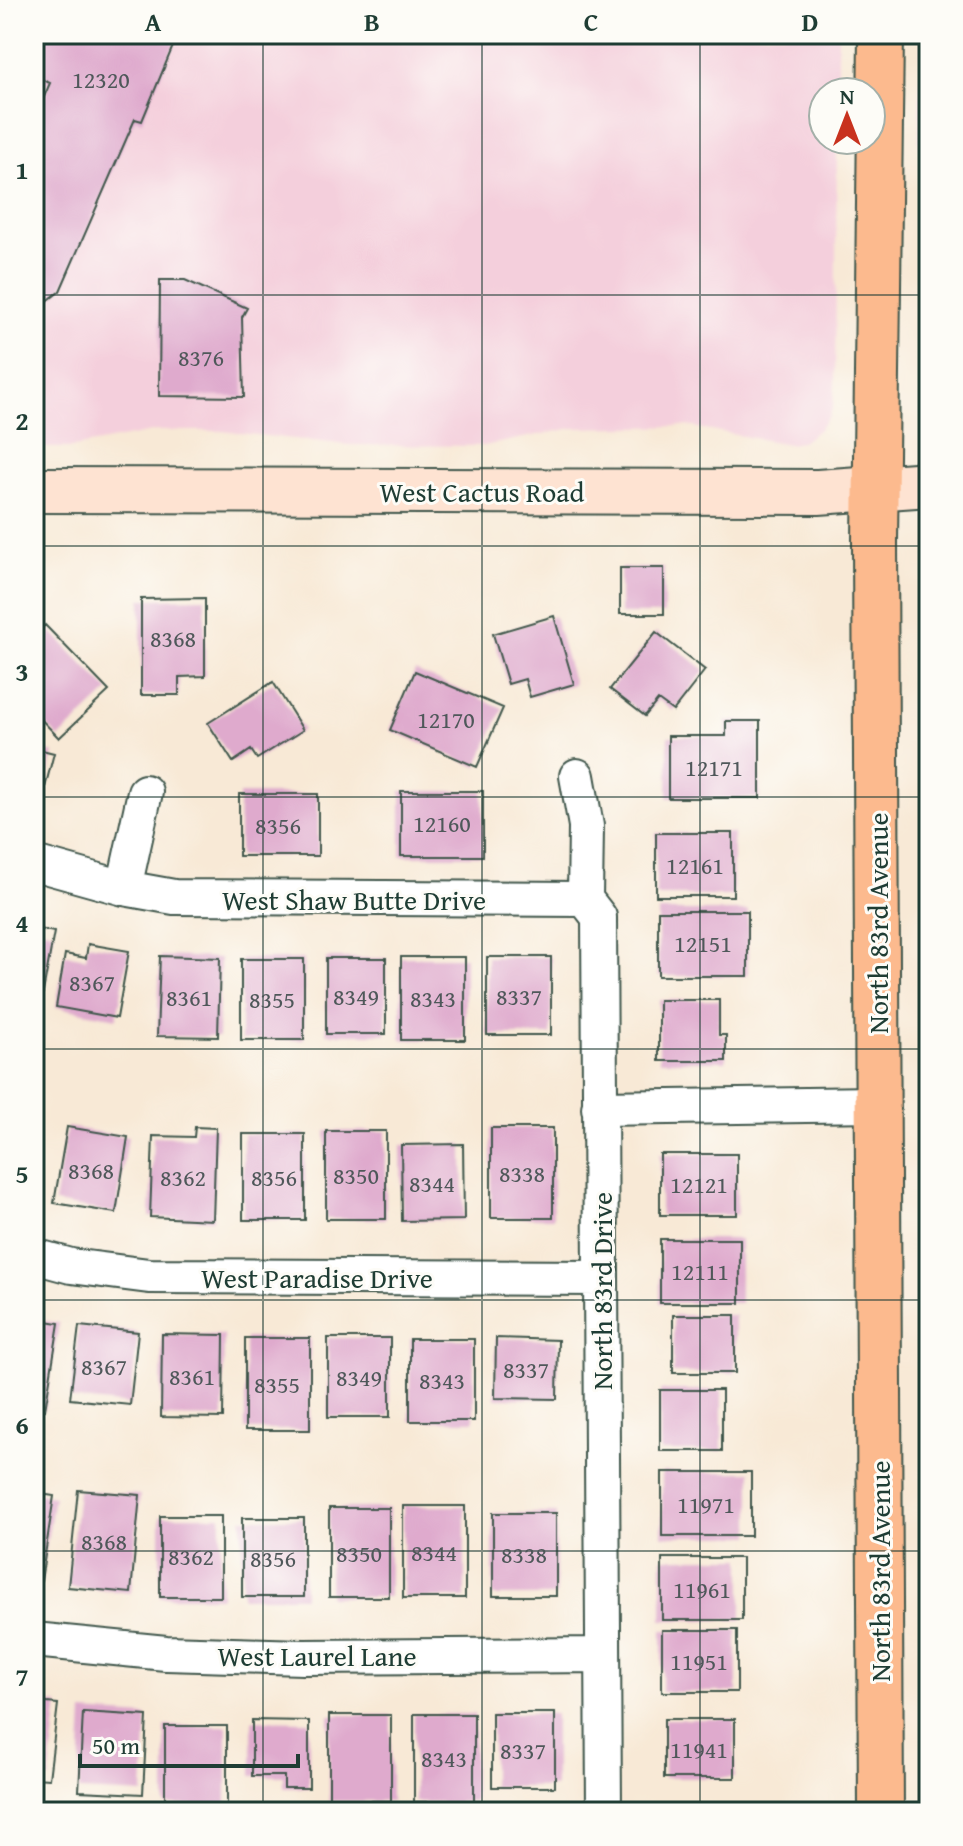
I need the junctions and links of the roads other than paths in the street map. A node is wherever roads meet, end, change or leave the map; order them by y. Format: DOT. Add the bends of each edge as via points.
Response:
graph roads {
  1 [pos="881,34"];
  2 [pos="929,484"];
  3 [pos="876,487"];
  4 [pos="34,490"];
  5 [pos="577,776"];
  6 [pos="145,792"];
  7 [pos="34,863"];
  8 [pos="124,888"];
  9 [pos="585,899"];
  10 [pos="877,1104"];
  11 [pos="599,1108"];
  12 [pos="34,1256"];
  13 [pos="601,1278"];
  14 [pos="34,1640"];
  15 [pos="602,1655"];
  16 [pos="604,1812"];
  17 [pos="881,1812"];
  1 -- 3 [label="main road, North 83rd Avenue"];
  2 -- 3 [label="main road, West Cactus Road"];
  3 -- 4 [label="main road, West Cactus Road" via="818,492"];
  3 -- 10 [label="main road, North 83rd Avenue"];
  5 -- 9 [label="street, North 83rd Drive" via="586,826"];
  6 -- 8 [label="street"];
  7 -- 8 [label="street, West Shaw Butte Drive"];
  8 -- 9 [label="street, West Shaw Butte Drive" via="187,898"];
  9 -- 11 [label="street, North 83rd Drive" via="599,917"];
  10 -- 11 [label="street"];
  10 -- 17 [label="main road, North 83rd Avenue"];
  11 -- 13 [label="street, North 83rd Drive"];
  12 -- 13 [label="street, West Paradise Drive" via="149,1276"];
  13 -- 15 [label="street, North 83rd Drive"];
  14 -- 15 [label="street, West Laurel Lane" via="166,1653"];
  15 -- 16 [label="street, North 83rd Drive"];
}
